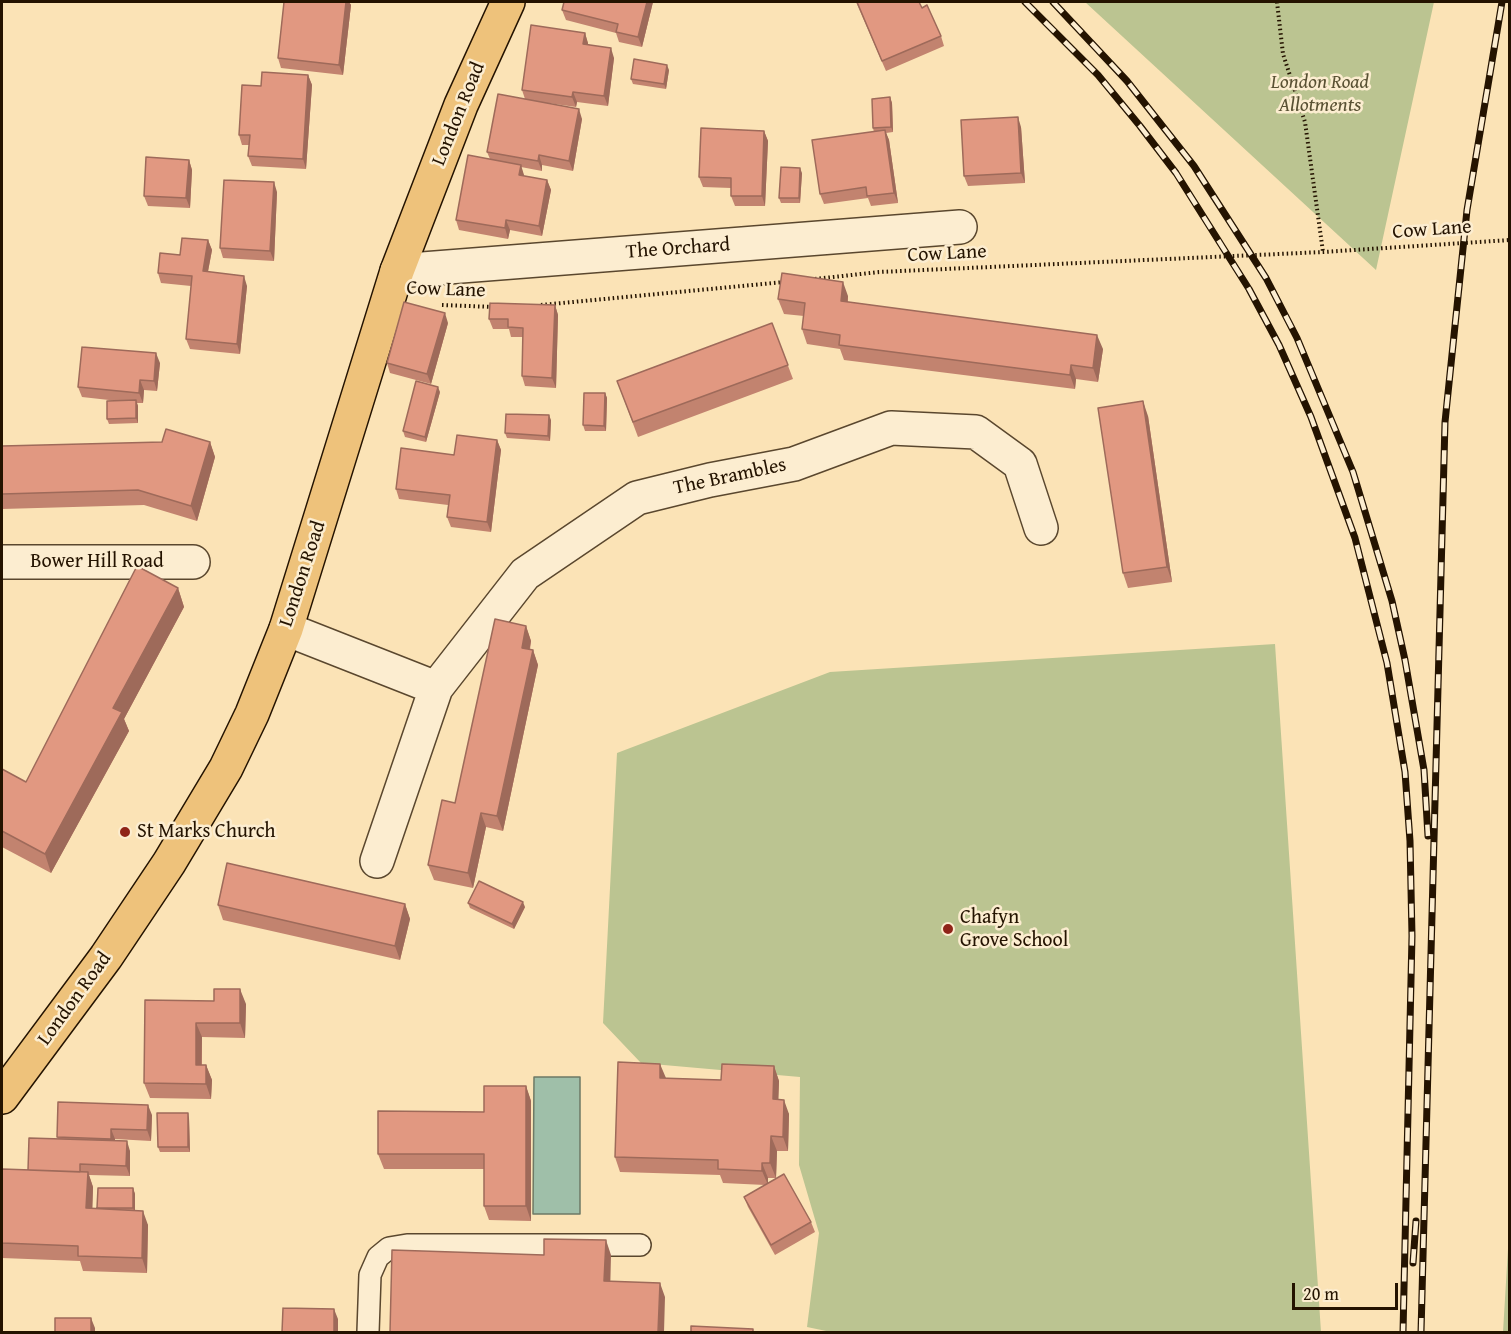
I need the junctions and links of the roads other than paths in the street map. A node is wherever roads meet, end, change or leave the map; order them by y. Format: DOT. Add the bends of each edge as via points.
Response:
graph roads {
  1 [pos="508,2"];
  2 [pos="960,227"];
  3 [pos="397,271"];
  4 [pos="1041,528"];
  5 [pos="2,562"];
  6 [pos="193,562"];
  7 [pos="286,629"];
  8 [pos="436,688"];
  9 [pos="377,861"];
  10 [pos="2,1097"];
  11 [pos="640,1245"];
  12 [pos="368,1332"];
  1 -- 3 [label="highway, London Road" via="461,105"];
  2 -- 3 [label="street, The Orchard"];
  3 -- 7 [label="highway, London Road"];
  4 -- 8 [label="street, The Brambles" via="1020,464 976,432 891,428 794,464 637,498 525,574"];
  5 -- 6 [label="street, Bower Hill Road"];
  7 -- 8 [label="street"];
  7 -- 10 [label="highway, London Road" via="226,768 169,862 106,957"];
  8 -- 9 [label="street, The Brambles"];
  11 -- 12 [label="lane" via="389,1248 378,1257 370,1275"];
}
